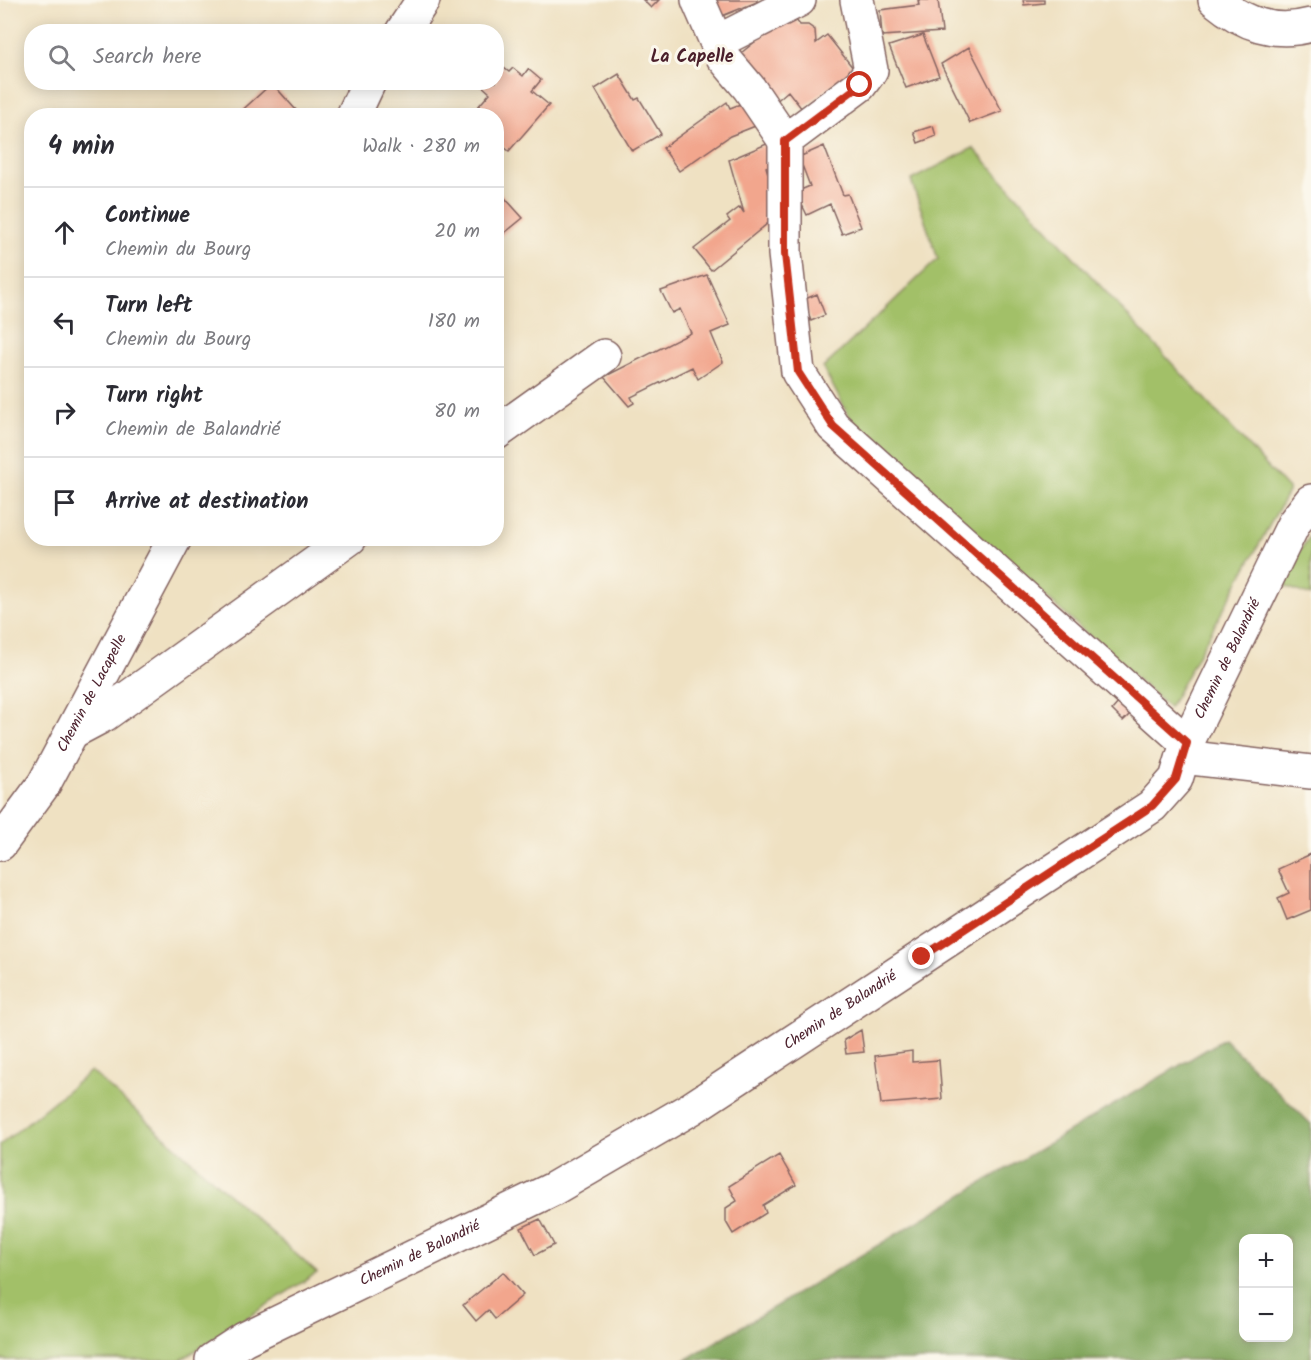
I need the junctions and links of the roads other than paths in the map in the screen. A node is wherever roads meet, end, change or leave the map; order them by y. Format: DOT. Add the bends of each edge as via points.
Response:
graph roads {
  1 [pos="423,0"];
  2 [pos="698,0"];
  3 [pos="799,0"];
  4 [pos="857,0"];
  5 [pos="1215,0"];
  6 [pos="407,24"];
  7 [pos="1311,25"];
  8 [pos="717,42"];
  9 [pos="365,90"];
  10 [pos="357,108"];
  11 [pos="774,134"];
  12 [pos="604,356"];
  13 [pos="504,427"];
  14 [pos="1311,501"];
  15 [pos="171,546"];
  16 [pos="339,546"];
  17 [pos="72,732"];
  18 [pos="1185,750"];
  19 [pos="1311,772"];
  20 [pos="0,844"];
  21 [pos="212,1360"];
  1 -- 6 [label="street"];
  2 -- 8 [label="street"];
  3 -- 8 [label="street"];
  4 -- 11 [label="street" via="871,70 860,85"];
  5 -- 7 [label="street" via="1233,15 1262,28 1292,30"];
  8 -- 11 [label="street"];
  9 -- 10 [label="street"];
  11 -- 18 [label="street" via="798,372 833,426"];
  12 -- 13 [label="street"];
  14 -- 18 [label="street, Chemin de Balandrié" via="1293,523"];
  15 -- 17 [label="street, Chemin de Lacapelle"];
  16 -- 17 [label="street" via="104,715"];
  17 -- 20 [label="street, Chemin de Lacapelle" via="44,784"];
  18 -- 19 [label="street"];
  18 -- 21 [label="street, Chemin de Balandrié" via="1176,779 1152,806 692,1108 553,1190 244,1338"];
}
